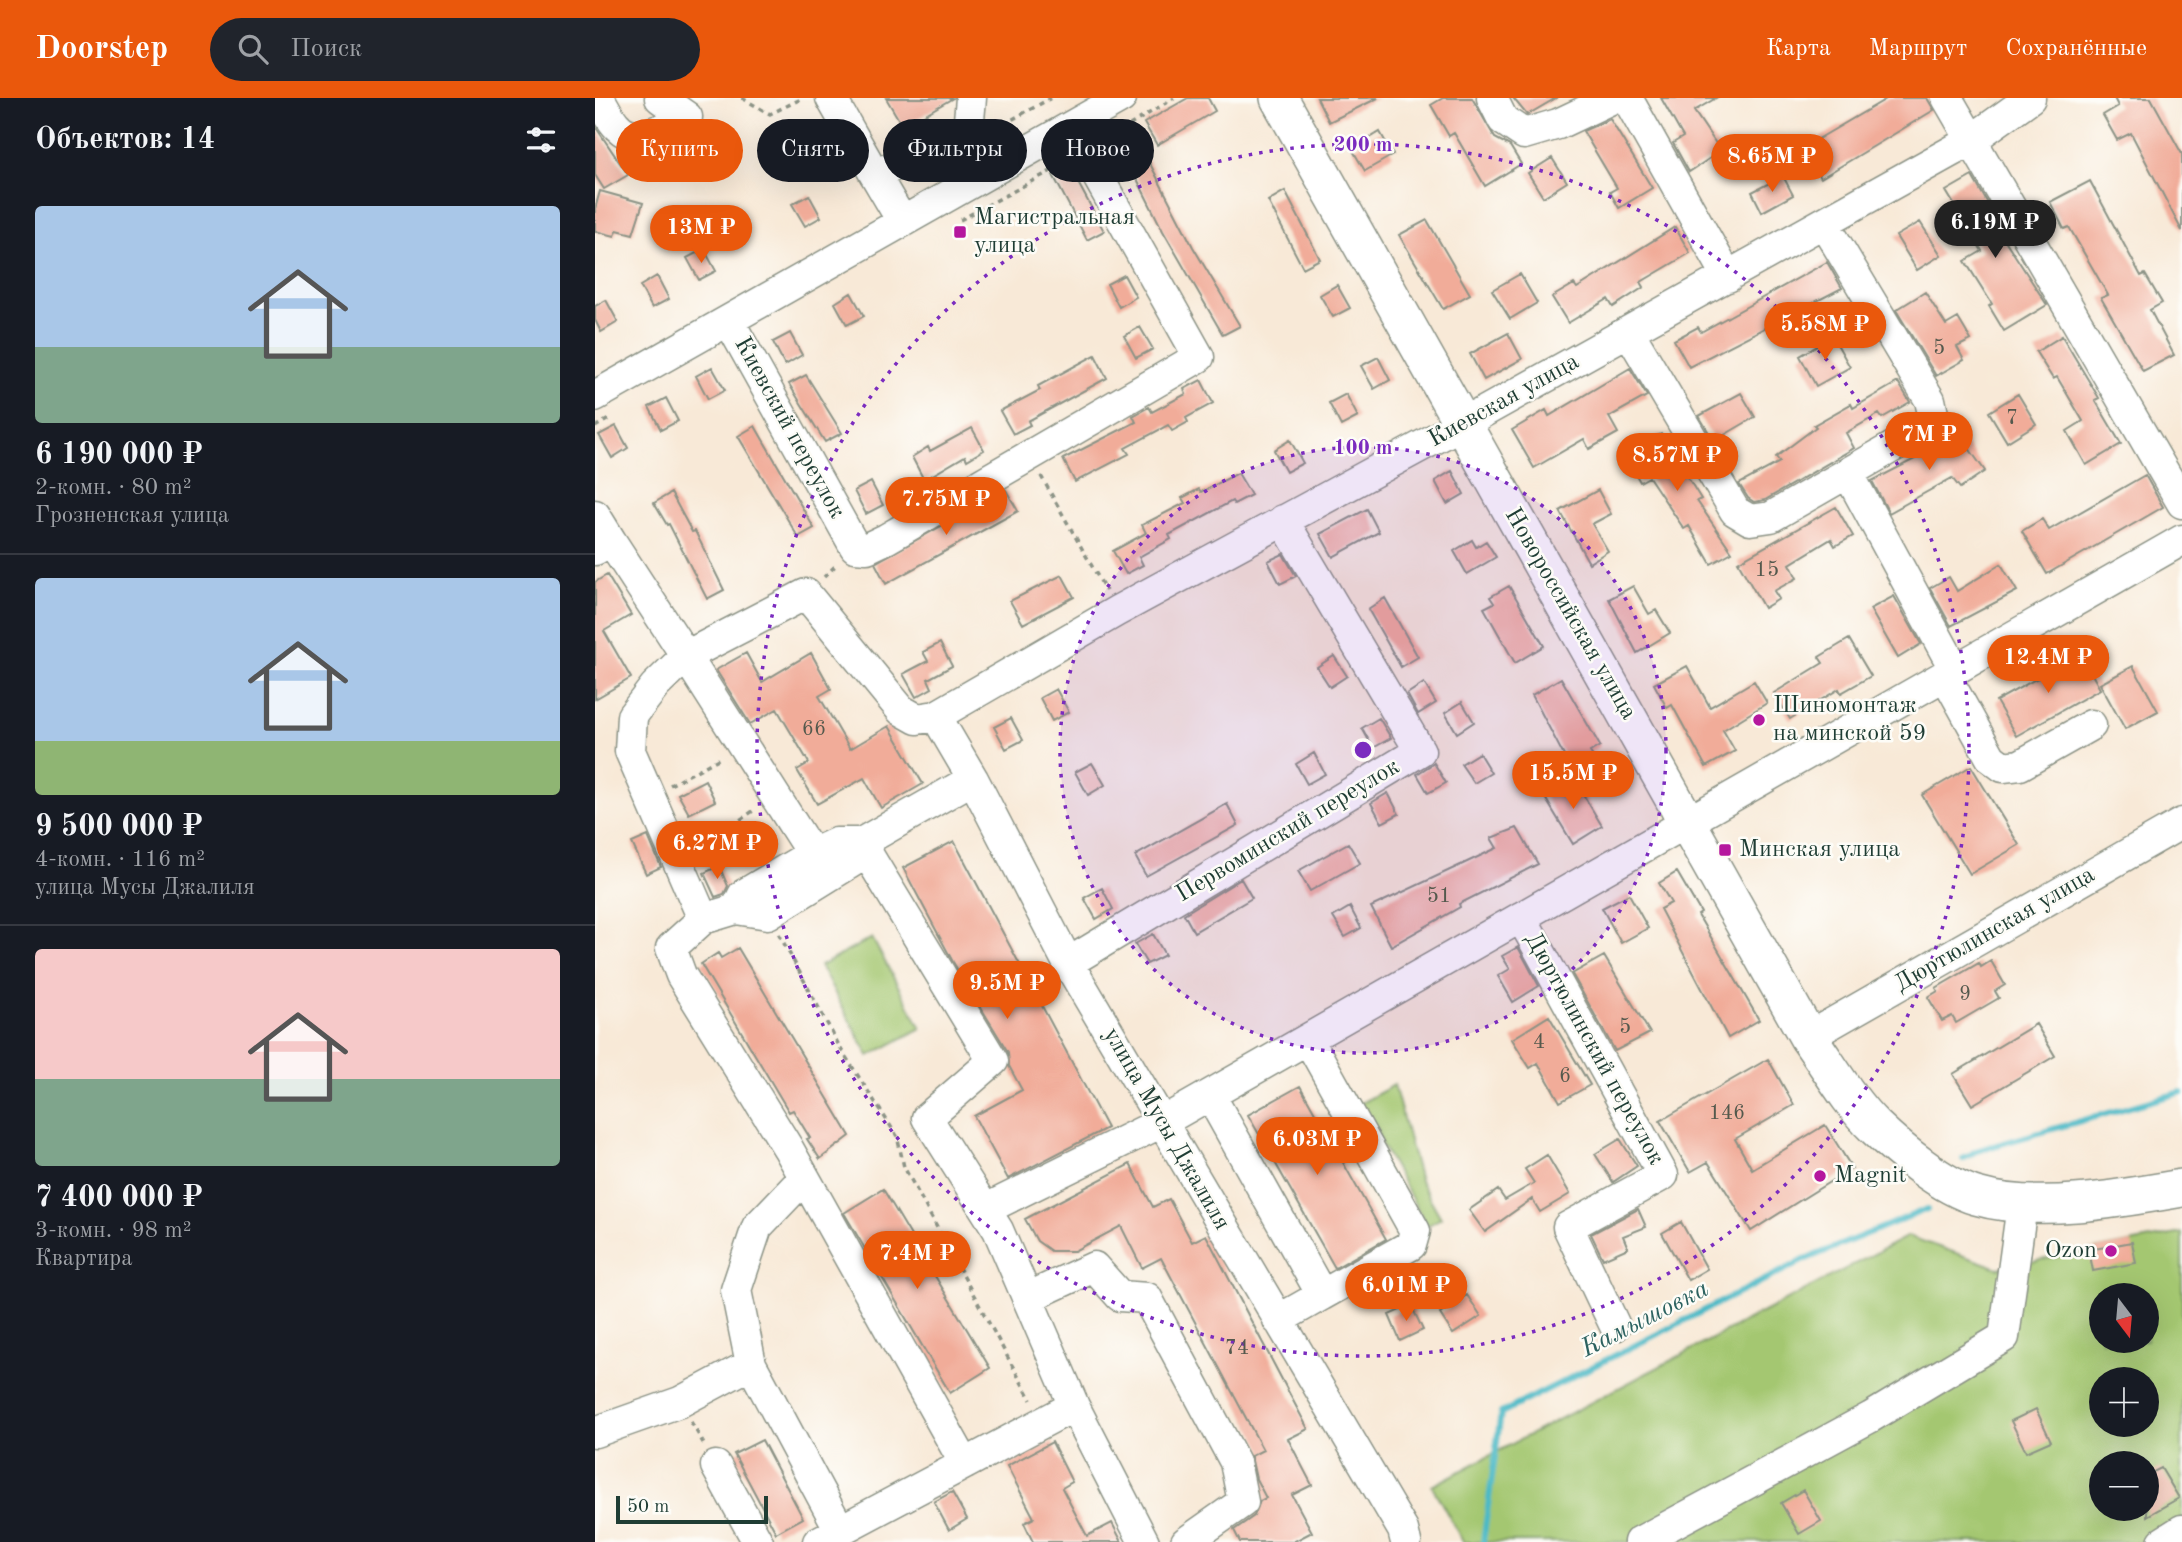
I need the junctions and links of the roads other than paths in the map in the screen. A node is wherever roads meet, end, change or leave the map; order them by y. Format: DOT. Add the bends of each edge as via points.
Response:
graph roads {
  1 [pos="599,98"];
  2 [pos="660,98"];
  3 [pos="831,98"];
  4 [pos="971,98"];
  5 [pos="1121,98"];
  6 [pos="1279,98"];
  7 [pos="1492,98"];
  8 [pos="1613,98"];
  9 [pos="1626,98"];
  10 [pos="1947,98"];
  11 [pos="2030,98"];
  12 [pos="970,119"];
  13 [pos="1084,119"];
  14 [pos="1970,141"];
  15 [pos="883,172"];
  16 [pos="875,175"];
  17 [pos="970,182"];
  18 [pos="1101,182"];
  19 [pos="902,221"];
  20 [pos="1824,223"];
  21 [pos="1728,277"];
  22 [pos="729,321"];
  23 [pos="1629,332"];
  24 [pos="595,396"];
  25 [pos="1462,424"];
  26 [pos="1847,473"];
  27 [pos="2182,503"];
  28 [pos="595,515"];
  29 [pos="1283,520"];
  30 [pos="2182,540"];
  31 [pos="603,546"];
  32 [pos="686,656"];
  33 [pos="1950,673"];
  34 [pos="936,716"];
  35 [pos="2091,725"];
  36 [pos="974,779"];
  37 [pos="1688,822"];
  38 [pos="2182,823"];
  39 [pos="865,847"];
  40 [pos="813,854"];
  41 [pos="736,909"];
  42 [pos="1521,917"];
  43 [pos="703,919"];
  44 [pos="1068,963"];
  45 [pos="1808,1037"];
  46 [pos="1308,1039"];
  47 [pos="1210,1095"];
  48 [pos="1162,1122"];
  49 [pos="804,1178"];
  50 [pos="2182,1188"];
  51 [pos="2022,1205"];
  52 [pos="986,1209"];
  53 [pos="1322,1295"];
  54 [pos="1027,1298"];
  55 [pos="1278,1320"];
  56 [pos="1615,1326"];
  57 [pos="751,1364"];
  58 [pos="1074,1406"];
  59 [pos="595,1432"];
  60 [pos="965,1464"];
  61 [pos="716,1466"];
  62 [pos="2182,1530"];
  63 [pos="829,1536"];
  64 [pos="758,1542"];
  65 [pos="1144,1542"];
  66 [pos="1186,1542"];
  67 [pos="1406,1542"];
  68 [pos="1639,1542"];
  69 [pos="2163,1542"];
  1 -- 2 [label="street" via="619,129 634,135 657,132 687,117"];
  3 -- 16 [label="street"];
  4 -- 12 [label="street"];
  5 -- 13 [label="street"];
  6 -- 25 [label="main road, Новороссийская улица"];
  7 -- 8 [label="street" via="1503,120 1524,134"];
  9 -- 21 [label="street"];
  10 -- 14 [label="street"];
  11 -- 14 [label="street, Киевская улица"];
  14 -- 20 [label="street, Киевская улица"];
  14 -- 27 [label="street"];
  15 -- 16 [label="street"];
  16 -- 19 [label="street"];
  17 -- 19 [label="street"];
  18 -- 22 [label="street, Киевский переулок" via="1199,358 867,548 855,547"];
  19 -- 22 [label="street"];
  20 -- 21 [label="street, Киевская улица"];
  20 -- 26 [label="street" via="1930,400 1933,414 1926,428"];
  21 -- 23 [label="street, Киевская улица"];
  22 -- 24 [label="street"];
  23 -- 25 [label="street, Киевская улица"];
  23 -- 26 [label="street" via="1735,511 1750,520 1771,517"];
  25 -- 29 [label="street, Киевская улица"];
  25 -- 37 [label="main road, Новороссийская улица"];
  26 -- 33 [label="street"];
  28 -- 31 [label="street"];
  29 -- 34 [label="street, Киевская улица"];
  29 -- 44 [label="street, Первоминский переулок" via="1420,751"];
  30 -- 33 [label="street"];
  31 -- 32 [label="street"];
  32 -- 34 [label="street" via="806,594 901,710 917,719"];
  32 -- 40 [label="street"];
  32 -- 43 [label="street" via="632,716 630,751"];
  33 -- 35 [label="street" via="1991,758 2003,767 2020,765"];
  33 -- 37 [label="street"];
  34 -- 36 [label="street, улица Мусы Джалиля"];
  36 -- 39 [label="street"];
  36 -- 44 [label="street, улица Мусы Джалиля"];
  37 -- 42 [label="street"];
  37 -- 45 [label="main road, Новороссийская улица"];
  38 -- 45 [label="street, Дюртюлинская улица"];
  39 -- 40 [label="street" via="836,843"];
  39 -- 41 [label="street" via="768,914"];
  39 -- 52 [label="street" via="993,1061 927,1118"];
  40 -- 41 [label="street" via="743,895"];
  41 -- 43 [label="street"];
  42 -- 46 [label="street"];
  42 -- 56 [label="street, Дюртюлинский переулок" via="1663,1175 1568,1227"];
  43 -- 49 [label="street" via="671,948 681,975"];
  44 -- 48 [label="street, улица Мусы Джалиля"];
  45 -- 51 [label="main road, Новороссийская улица" via="1873,1125 1924,1168 1973,1195"];
  46 -- 47 [label="street"];
  46 -- 53 [label="street" via="1415,1231 1411,1245"];
  47 -- 48 [label="street"];
  47 -- 53 [label="street"];
  48 -- 52 [label="street"];
  48 -- 55 [label="street, улица Мусы Джалиля"];
  49 -- 57 [label="street" via="757,1227 736,1290"];
  49 -- 60 [label="street"];
  50 -- 51 [label="main road, Новороссийская улица" via="2134,1197"];
  51 -- 68 [label="street" via="2004,1337 1871,1417"];
  52 -- 54 [label="street"];
  53 -- 55 [label="street"];
  54 -- 58 [label="street"];
  54 -- 66 [label="street" via="1094,1267 1120,1296 1147,1298 1235,1462 1243,1502"];
  55 -- 67 [label="street, улица Мусы Джалиля"];
  57 -- 59 [label="street" via="680,1402"];
  57 -- 63 [label="street"];
  58 -- 60 [label="street"];
  58 -- 65 [label="street"];
  60 -- 63 [label="street"];
  61 -- 64 [label="street"];
  62 -- 69 [label="street"];
}
